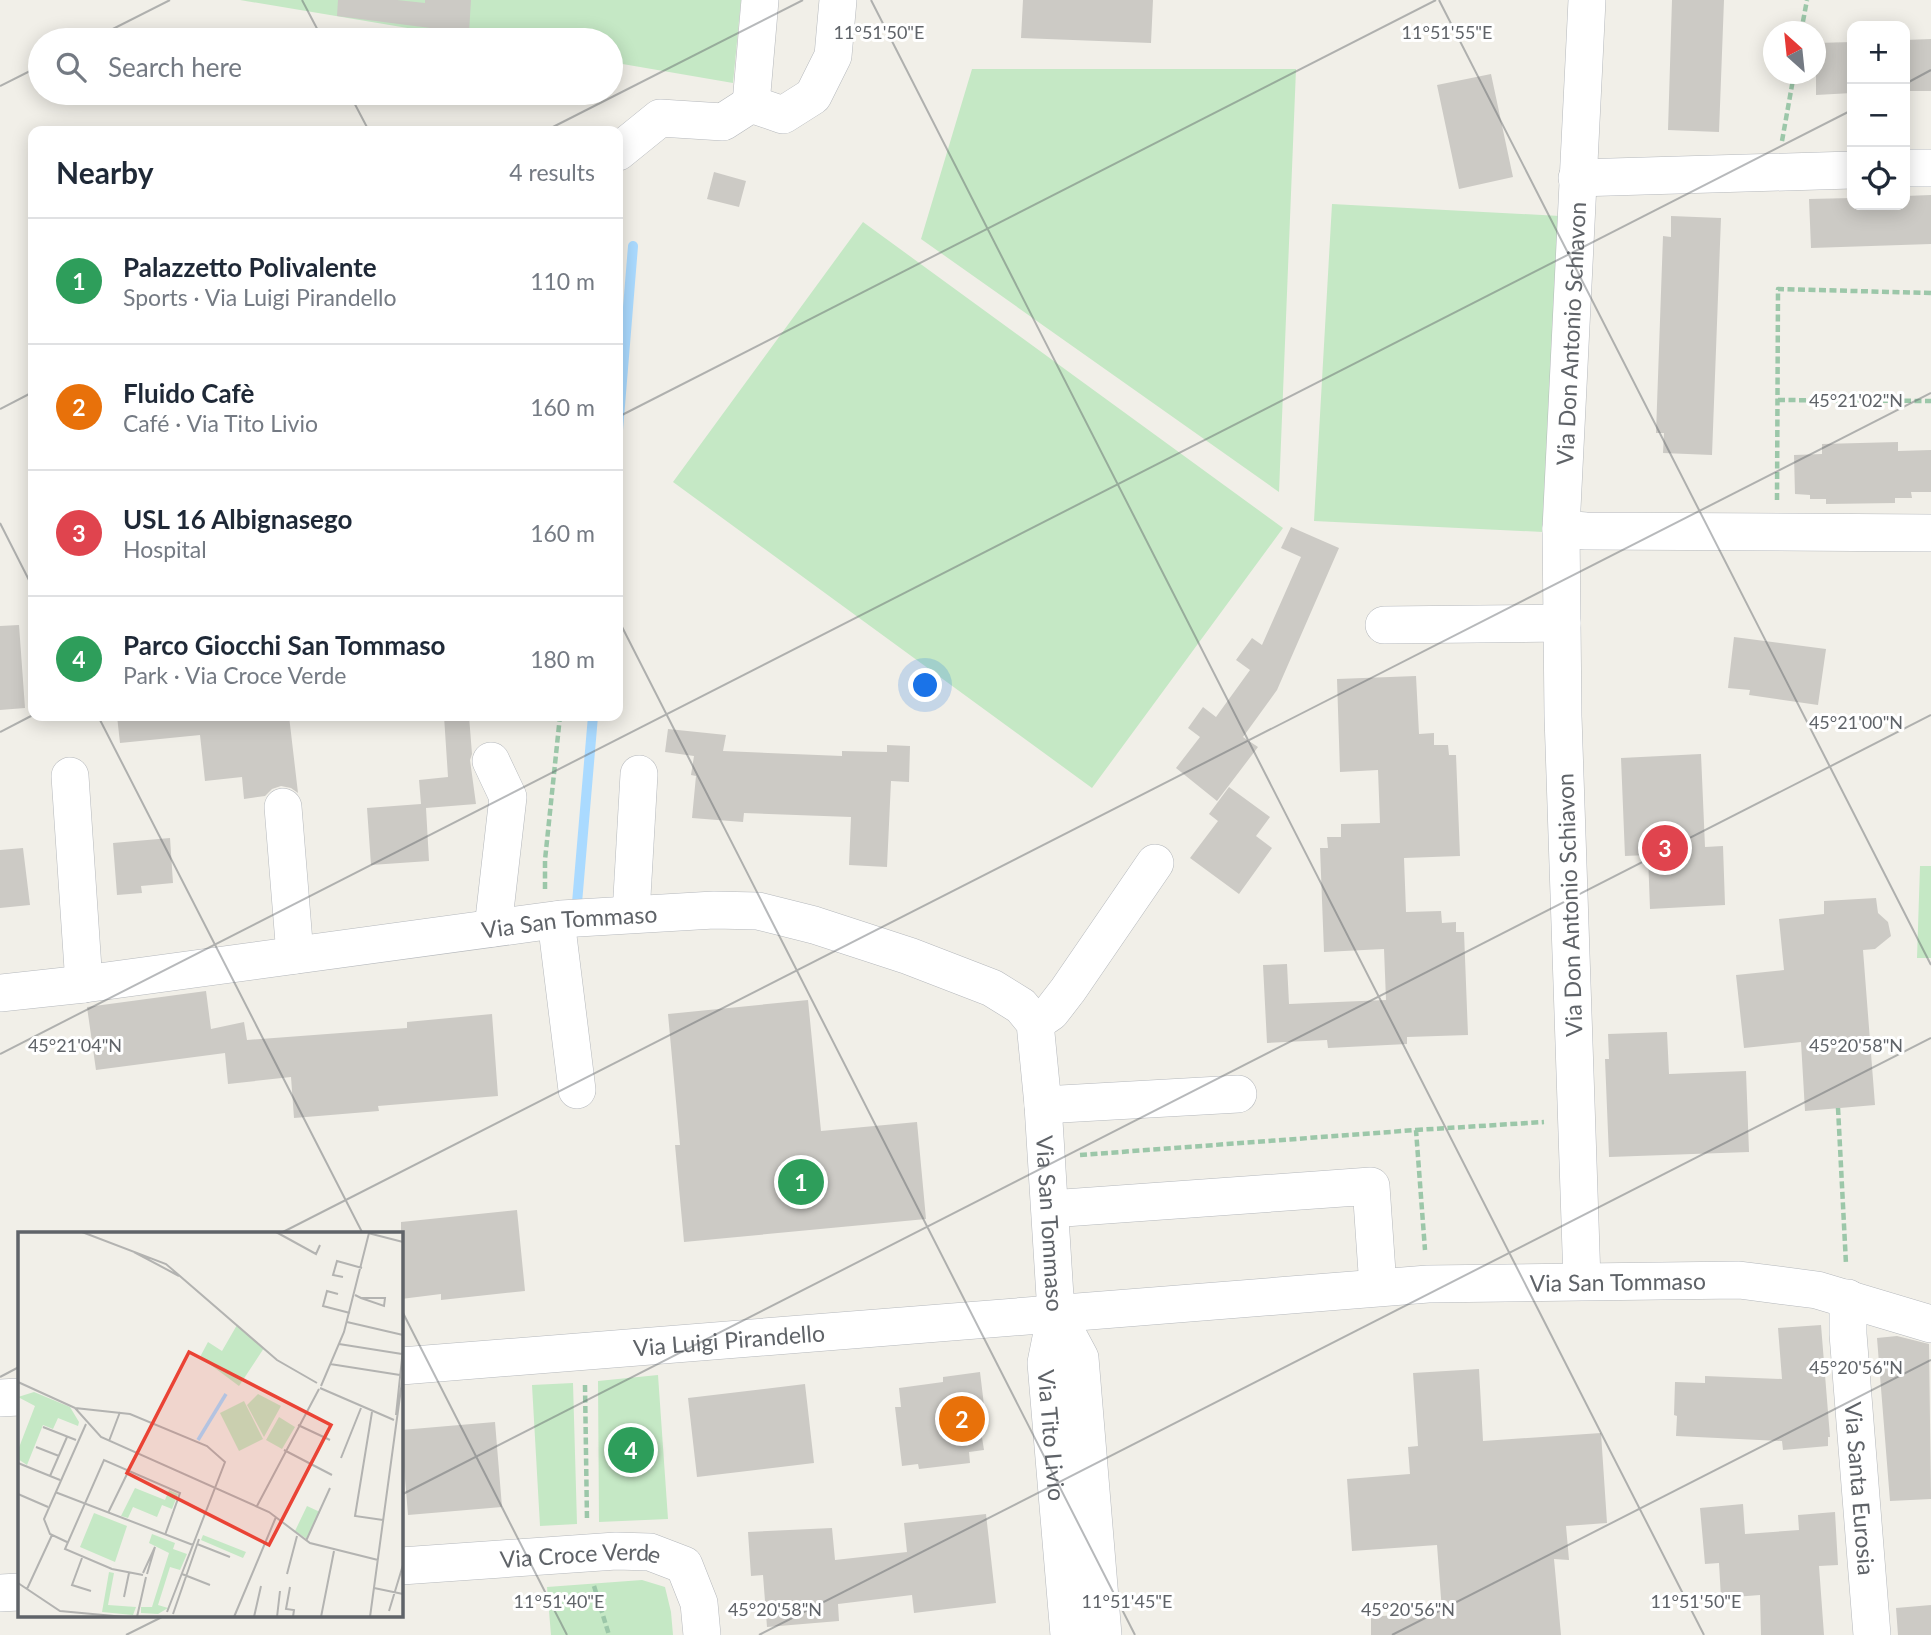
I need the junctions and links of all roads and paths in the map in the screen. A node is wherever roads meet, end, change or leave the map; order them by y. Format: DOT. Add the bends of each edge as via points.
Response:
graph roads {
  1 [pos="760,0"];
  2 [pos="838,0"];
  3 [pos="1587,0"];
  4 [pos="1807,0"];
  5 [pos="1803,21"];
  6 [pos="1792,84"];
  7 [pos="751,104"];
  8 [pos="623,148"];
  9 [pos="1931,168"];
  10 [pos="1910,169"];
  11 [pos="1847,170"];
  12 [pos="1776,173"];
  13 [pos="1577,178"];
  14 [pos="1931,293"];
  15 [pos="1778,400"];
  16 [pos="1931,401"];
  17 [pos="1561,529"];
  18 [pos="1777,533"];
  19 [pos="1931,533"];
  20 [pos="1562,623"];
  21 [pos="1384,625"];
  22 [pos="559,721"];
  23 [pos="491,761"];
  24 [pos="639,774"];
  25 [pos="70,776"];
  26 [pos="283,807"];
  27 [pos="1156,863"];
  28 [pos="550,906"];
  29 [pos="631,914"];
  30 [pos="493,928"];
  31 [pos="295,955"];
  32 [pos="84,984"];
  33 [pos="0,993"];
  34 [pos="1035,1023"];
  35 [pos="577,1090"];
  36 [pos="1238,1094"];
  37 [pos="1043,1105"];
  38 [pos="1838,1108"];
  39 [pos="1556,1121"];
  40 [pos="1416,1130"];
  41 [pos="1050,1209"];
  42 [pos="1582,1281"];
  43 [pos="1847,1285"];
  44 [pos="1378,1287"];
  45 [pos="1056,1312"];
  46 [pos="1931,1324"];
  47 [pos="402,1366"];
  48 [pos="585,1375"];
  49 [pos="18,1397"];
  50 [pos="0,1398"];
  51 [pos="587,1533"];
  52 [pos="402,1566"];
  53 [pos="591,1577"];
  54 [pos="18,1592"];
  55 [pos="0,1593"];
  56 [pos="700,1619"];
  57 [pos="609,1635"];
  58 [pos="1069,1635"];
  59 [pos="1103,1635"];
  60 [pos="1872,1635"];
  1 -- 7 [label="street"];
  2 -- 7 [label="street" via="833,57 813,96 783,115"];
  3 -- 13 [label="street, Via Don Antonio Schiavon"];
  4 -- 5 [label="path"];
  6 -- 12 [label="path"];
  7 -- 8 [label="street" via="723,121 660,118"];
  9 -- 10 [label="street"];
  11 -- 12 [label="street, Via Don Antonio Schiavon"];
  12 -- 13 [label="street, Via Don Antonio Schiavon"];
  13 -- 17 [label="street, Via Don Antonio Schiavon"];
  14 -- 15 [label="path" via="1778,289"];
  15 -- 16 [label="path"];
  15 -- 18 [label="path"];
  17 -- 18 [label="street"];
  17 -- 20 [label="street, Via Don Antonio Schiavon"];
  18 -- 19 [label="street"];
  20 -- 21 [label="street"];
  20 -- 42 [label="street, Via Don Antonio Schiavon"];
  22 -- 28 [label="path" via="545,860"];
  23 -- 30 [label="street" via="508,797"];
  24 -- 29 [label="street"];
  25 -- 32 [label="street"];
  26 -- 31 [label="street"];
  27 -- 34 [label="street" via="1069,990 1051,1013"];
  28 -- 29 [label="street, Via San Tommaso"];
  28 -- 30 [label="street, Via San Tommaso"];
  28 -- 35 [label="street"];
  29 -- 34 [label="street, Via San Tommaso" via="758,911 814,925 992,988 1021,1006"];
  30 -- 31 [label="street, Via San Tommaso"];
  31 -- 32 [label="street, Via San Tommaso"];
  32 -- 33 [label="street, Via San Tommaso"];
  34 -- 37 [label="street, Via San Tommaso"];
  36 -- 37 [label="street"];
  37 -- 41 [label="street, Via San Tommaso"];
  38 -- 43 [label="path"];
  39 -- 40 [label="path"];
  41 -- 44 [label="street" via="1371,1186"];
  41 -- 45 [label="street, Via San Tommaso"];
  42 -- 43 [label="street, Via San Tommaso"];
  42 -- 44 [label="street, Via San Tommaso"];
  43 -- 46 [label="street, Via San Tommaso"];
  43 -- 60 [label="street, Via Santa Eurosia"];
  44 -- 45 [label="street, Via San Tommaso"];
  45 -- 47 [label="street, Via Luigi Pirandello"];
  45 -- 58 [label="street, Via Tito Livio" via="1046,1363"];
  45 -- 59 [label="street, Via Tito Livio" via="1080,1358"];
  48 -- 51 [label="path"];
  49 -- 50 [label="street"];
  52 -- 56 [label="street, Via Croce Verde" via="650,1552 684,1564"];
  53 -- 57 [label="path"];
  54 -- 55 [label="street"];
}
